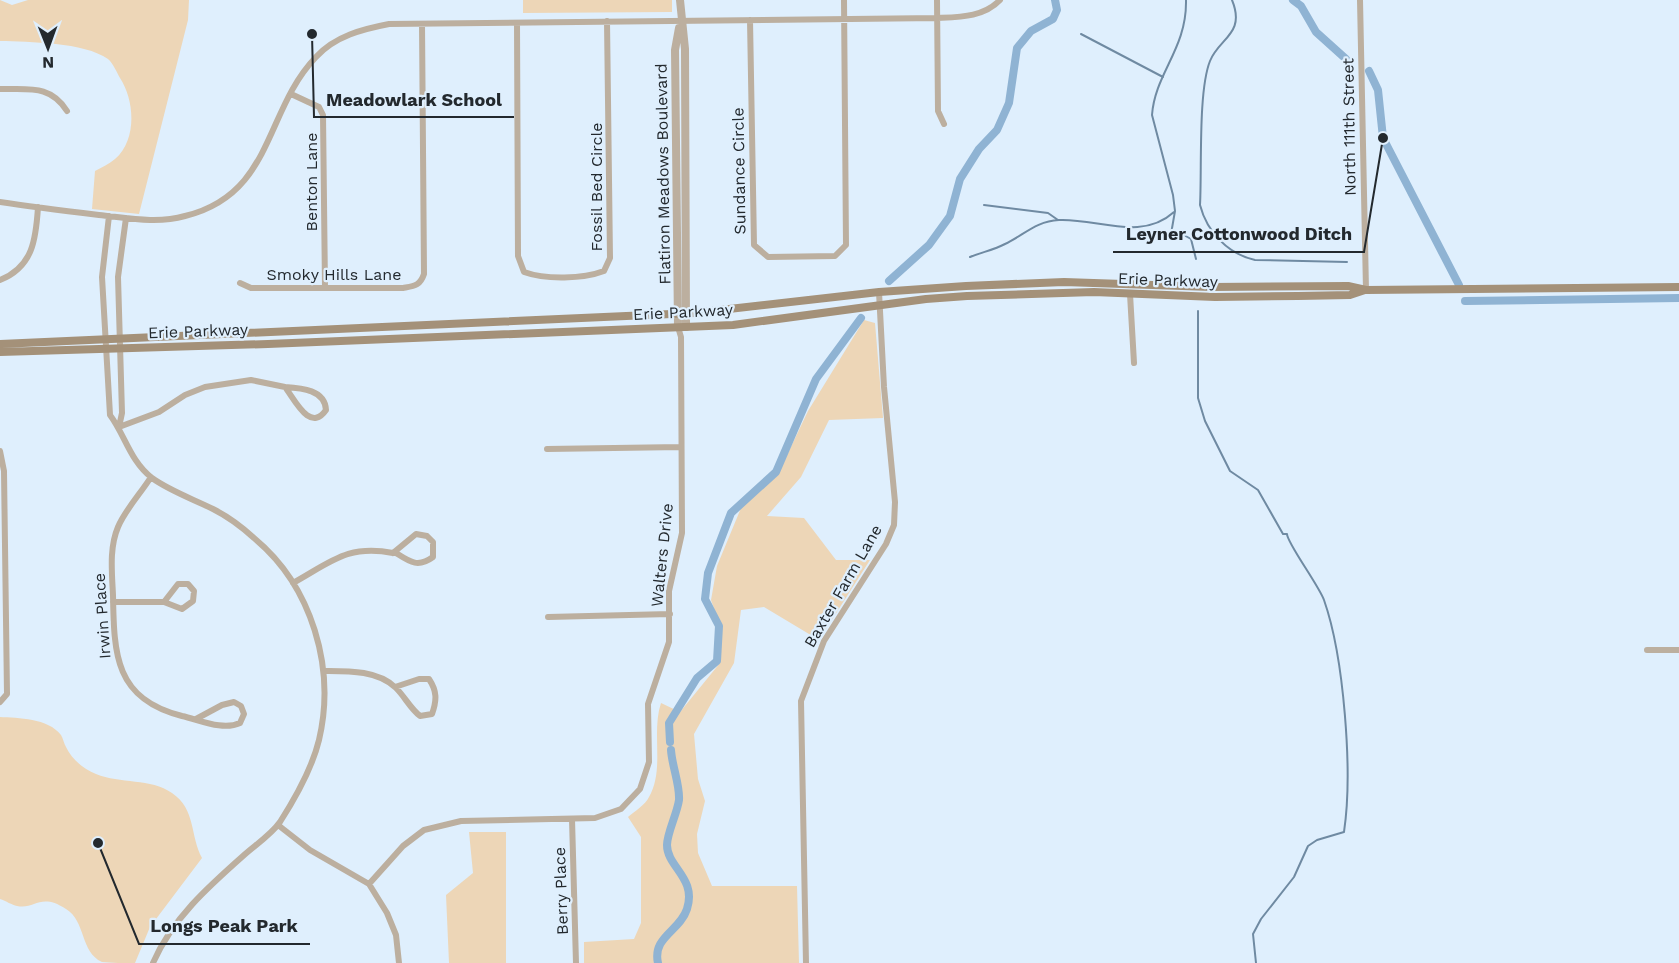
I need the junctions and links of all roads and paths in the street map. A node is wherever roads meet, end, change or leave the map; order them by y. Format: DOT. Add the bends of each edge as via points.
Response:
graph roads {
  1 [pos="680,0"];
  2 [pos="844,0"];
  3 [pos="938,0"];
  4 [pos="1000,0"];
  5 [pos="1360,0"];
  6 [pos="844,18"];
  7 [pos="938,18"];
  8 [pos="680,20"];
  9 [pos="750,20"];
  10 [pos="608,21"];
  11 [pos="517,22"];
  12 [pos="422,24"];
  13 [pos="0,89"];
  14 [pos="291,94"];
  15 [pos="67,111"];
  16 [pos="944,124"];
  17 [pos="0,202"];
  18 [pos="38,207"];
  19 [pos="109,216"];
  20 [pos="126,218"];
  21 [pos="0,280"];
  22 [pos="240,283"];
  23 [pos="1679,287"];
  24 [pos="325,288"];
  25 [pos="1366,290"];
  26 [pos="879,292"];
  27 [pos="1130,294"];
  28 [pos="880,304"];
  29 [pos="682,314"];
  30 [pos="682,327"];
  31 [pos="119,338"];
  32 [pos="104,339"];
  33 [pos="0,344"];
  34 [pos="119,348"];
  35 [pos="105,349"];
  36 [pos="0,352"];
  37 [pos="1134,363"];
  38 [pos="285,387"];
  39 [pos="119,427"];
  40 [pos="681,447"];
  41 [pos="547,449"];
  42 [pos="0,451"];
  43 [pos="151,477"];
  44 [pos="393,553"];
  45 [pos="293,583"];
  46 [pos="113,602"];
  47 [pos="164,602"];
  48 [pos="670,614"];
  49 [pos="548,617"];
  50 [pos="1647,650"];
  51 [pos="1679,650"];
  52 [pos="324,671"];
  53 [pos="395,687"];
  54 [pos="0,702"];
  55 [pos="196,719"];
  56 [pos="572,819"];
  57 [pos="278,825"];
  58 [pos="369,884"];
  59 [pos="153,963"];
  60 [pos="399,963"];
  61 [pos="576,963"];
  62 [pos="806,963"];
  1 -- 8 [label="street, Flatiron Meadows Boulevard"];
  2 -- 6 [label="street"];
  3 -- 7 [label="street"];
  4 -- 7 [label="street" via="992,8 972,15"];
  5 -- 25 [label="street, North 111th Street"];
  6 -- 7 [label="street"];
  6 -- 9 [label="street"];
  6 -- 9 [label="street, Sundance Circle" via="846,245 835,256 768,256 754,245"];
  7 -- 16 [label="street" via="938,111"];
  8 -- 9 [label="street"];
  8 -- 10 [label="street"];
  8 -- 29 [label="street, Flatiron Meadows Boulevard" via="675,51"];
  10 -- 11 [label="street"];
  10 -- 11 [label="street, Fossil Bed Circle" via="610,258 604,271 592,275 540,276 524,272 518,256"];
  11 -- 12 [label="street"];
  12 -- 14 [label="street" via="389,24 341,38 316,55"];
  12 -- 24 [label="street, Smoky Hills Lane" via="424,274 421,282 403,288"];
  13 -- 15 [label="street" via="44,91 59,98"];
  14 -- 20 [label="street" via="262,157 230,194 185,216"];
  14 -- 24 [label="street, Benton Lane" via="319,107 324,115"];
  17 -- 18 [label="street"];
  18 -- 19 [label="street"];
  18 -- 21 [label="street" via="36,235 28,260"];
  19 -- 20 [label="street"];
  19 -- 32 [label="street" via="102,277"];
  20 -- 31 [label="street" via="118,277"];
  22 -- 24 [label="street, Smoky Hills Lane" via="251,288"];
  23 -- 25 [label="main road, Erie Parkway"];
  25 -- 26 [label="main road, Erie Parkway" via="1348,286 1212,288 1064,282"];
  25 -- 27 [label="main road, Erie Parkway" via="1350,295 1308,296"];
  26 -- 28 [label="street, Baxter Farm Lane"];
  26 -- 29 [label="main road, Erie Parkway"];
  27 -- 28 [label="main road, Erie Parkway" via="998,295"];
  27 -- 37 [label="street"];
  28 -- 30 [label="main road, Erie Parkway" via="733,325"];
  28 -- 62 [label="street, Baxter Farm Lane" via="896,502 894,525 824,641 801,700"];
  29 -- 30 [label="street, Flatiron Meadows Boulevard"];
  29 -- 31 [label="main road, Erie Parkway"];
  30 -- 34 [label="main road, Erie Parkway"];
  30 -- 40 [label="street, Walters Drive"];
  31 -- 32 [label="main road, Erie Parkway"];
  31 -- 34 [label="street"];
  32 -- 33 [label="main road, Erie Parkway"];
  32 -- 35 [label="street"];
  34 -- 35 [label="main road, Erie Parkway"];
  34 -- 39 [label="street"];
  35 -- 36 [label="main road, Erie Parkway"];
  35 -- 39 [label="street" via="107,399 110,415"];
  38 -- 38 [label="street" via="306,416 318,418 326,410 325,400 318,394"];
  38 -- 39 [label="street" via="251,381 205,387 159,412"];
  39 -- 43 [label="street" via="125,446"];
  40 -- 41 [label="street"];
  40 -- 48 [label="street, Walters Drive" via="682,524 669,591"];
  42 -- 54 [label="street" via="4,471 7,694"];
  43 -- 45 [label="street" via="217,511 254,537"];
  43 -- 46 [label="street, Irwin Place" via="118,526 112,562"];
  44 -- 44 [label="street" via="414,564 424,564 433,557 433,542 416,534"];
  44 -- 45 [label="street" via="370,549 347,552"];
  45 -- 52 [label="street" via="311,616"];
  46 -- 47 [label="street"];
  46 -- 55 [label="street, Irwin Place" via="115,651 131,687 161,710"];
  47 -- 47 [label="street" via="176,608 188,607 194,591 188,584 178,584"];
  48 -- 49 [label="street"];
  48 -- 56 [label="street, Walters Drive" via="669,642 648,704 649,762 640,789 631,801 609,816"];
  50 -- 51 [label="street"];
  52 -- 53 [label="street" via="358,671"];
  52 -- 57 [label="street" via="319,740 299,790"];
  53 -- 53 [label="street" via="420,716 432,714 435,688 429,679"];
  55 -- 55 [label="street, Irwin Place" via="234,702 241,706 243,714 240,723 233,726"];
  56 -- 58 [label="street, Walters Drive" via="442,824 424,830 403,846"];
  56 -- 61 [label="street, Berry Place"];
  57 -- 58 [label="street" via="310,850"];
  57 -- 59 [label="street" via="181,916"];
  58 -- 60 [label="street" via="396,935"];
}
